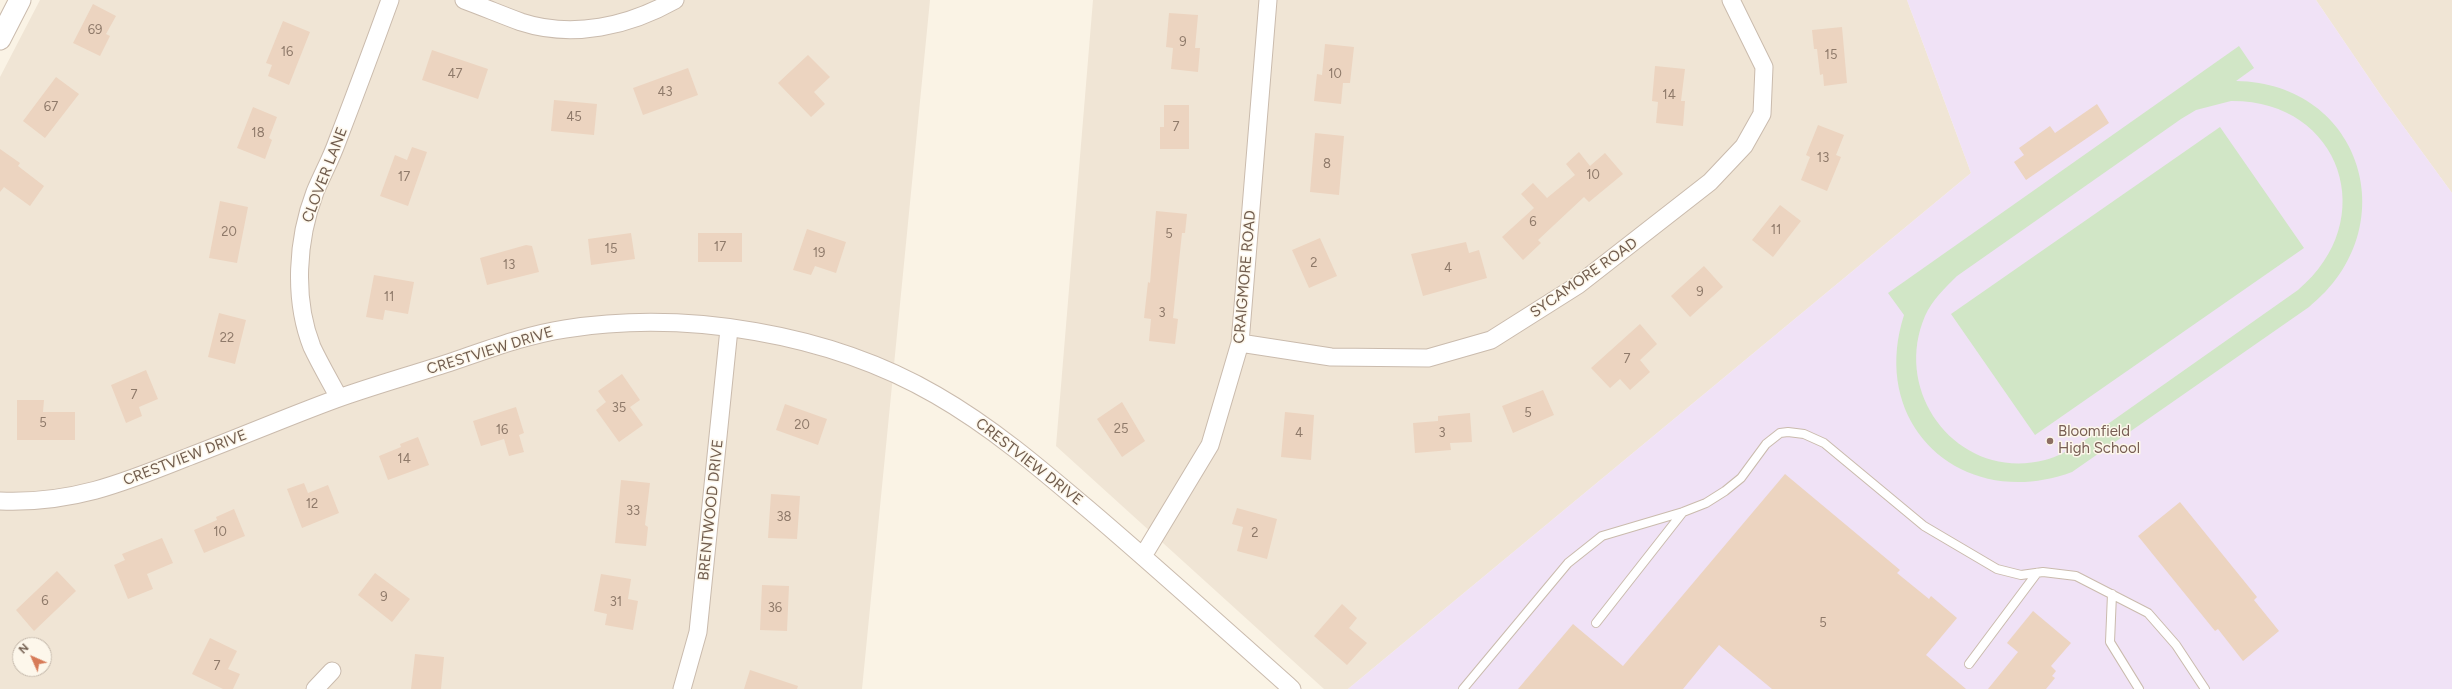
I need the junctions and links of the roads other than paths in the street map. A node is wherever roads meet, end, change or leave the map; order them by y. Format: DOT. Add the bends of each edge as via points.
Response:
graph roads {
  1 [pos="20,0"];
  2 [pos="390,0"];
  3 [pos="464,0"];
  4 [pos="675,0"];
  5 [pos="1268,0"];
  6 [pos="1731,0"];
  7 [pos="0,39"];
  8 [pos="729,329"];
  9 [pos="1240,343"];
  10 [pos="339,398"];
  11 [pos="0,501"];
  12 [pos="1683,512"];
  13 [pos="1142,556"];
  14 [pos="2037,573"];
  15 [pos="2112,594"];
  16 [pos="1596,623"];
  17 [pos="1969,664"];
  18 [pos="332,671"];
  19 [pos="315,689"];
  20 [pos="682,689"];
  21 [pos="1292,689"];
  22 [pos="1463,689"];
  23 [pos="2139,689"];
  24 [pos="2205,689"];
  1 -- 7 [label="street"];
  2 -- 10 [label="street, CLOVER LANE" via="336,144 315,192 302,240 302,306 307,330 312,346"];
  3 -- 4 [label="street" via="522,22 552,28 586,29 624,23"];
  5 -- 9 [label="street, CRAIGMORE ROAD"];
  6 -- 9 [label="street, SYCAMORE ROAD" via="1764,67 1762,114 1744,146 1710,182 1578,285 1491,340 1428,358 1331,356"];
  8 -- 10 [label="street, CRESTVIEW DRIVE" via="666,322 628,322 563,329 518,340"];
  8 -- 13 [label="street, CRESTVIEW DRIVE" via="758,332 824,348 871,364 936,394 1014,447"];
  8 -- 20 [label="street, BRENTWOOD DRIVE" via="698,632"];
  9 -- 13 [label="street, CRAIGMORE ROAD" via="1210,445"];
  10 -- 11 [label="street, CRESTVIEW DRIVE" via="88,494 29,501"];
  12 -- 14 [label="lane" via="1706,503 1741,478 1773,437 1780,433 1795,432 1824,443 1924,526 1997,569 2021,575"];
  12 -- 16 [label="lane"];
  12 -- 22 [label="lane" via="1602,536 1568,563"];
  13 -- 21 [label="street, CRESTVIEW DRIVE"];
  14 -- 15 [label="lane" via="2076,576"];
  14 -- 17 [label="lane"];
  15 -- 23 [label="lane" via="2110,642"];
  15 -- 24 [label="lane" via="2148,613 2176,645"];
  18 -- 19 [label="street"];
}
